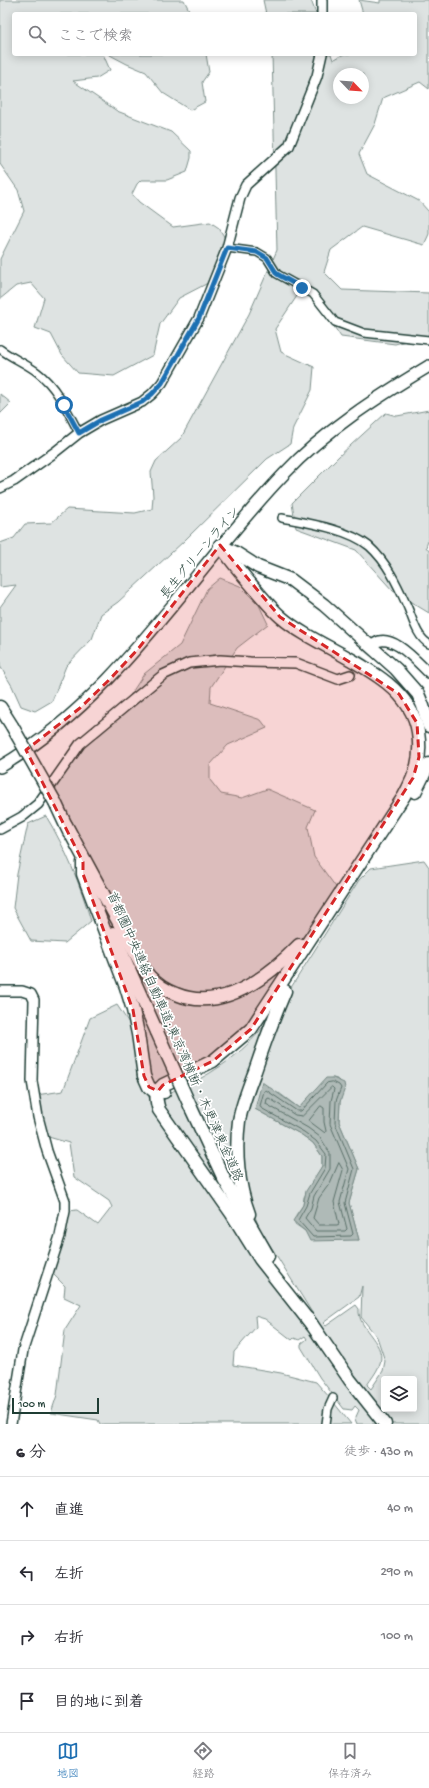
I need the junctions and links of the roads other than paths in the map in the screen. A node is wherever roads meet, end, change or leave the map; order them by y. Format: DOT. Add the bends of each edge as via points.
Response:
graph roads {
  1 [pos="322,0"];
  2 [pos="322,12"];
  3 [pos="322,56"];
  4 [pos="227,248"];
  5 [pos="429,340"];
  6 [pos="0,349"];
  7 [pos="429,366"];
  8 [pos="79,433"];
  9 [pos="0,488"];
  10 [pos="282,518"];
  11 [pos="220,545"];
  12 [pos="375,643"];
  13 [pos="429,644"];
  14 [pos="429,673"];
  15 [pos="350,675"];
  16 [pos="0,707"];
  17 [pos="429,726"];
  18 [pos="429,764"];
  19 [pos="0,767"];
  20 [pos="66,825"];
  21 [pos="0,829"];
  22 [pos="83,862"];
  23 [pos="318,926"];
  24 [pos="0,991"];
  25 [pos="284,991"];
  26 [pos="158,1091"];
  27 [pos="269,1259"];
  28 [pos="312,1325"];
  29 [pos="333,1398"];
  30 [pos="11,1424"];
  31 [pos="326,1424"];
  32 [pos="386,1424"];
  1 -- 2 [label="street"];
  3 -- 4 [label="street" via="317,76 289,146 246,185"];
  4 -- 5 [label="street" via="257,252 267,258 277,274 313,294 335,322 364,332"];
  4 -- 8 [label="street" via="199,318 162,383 142,402"];
  6 -- 8 [label="street" via="37,372 49,383"];
  7 -- 11 [label="highway, 長生グリーンライン" via="360,410 330,433 285,473"];
  8 -- 9 [label="street" via="14,481"];
  10 -- 13 [label="street" via="343,533 357,538 368,546 386,566 420,636"];
  11 -- 17 [label="highway" via="258,567 291,580 324,605 396,669 423,706"];
  11 -- 19 [label="highway, 長生グリーンライン" via="138,649 110,679 80,708"];
  11 -- 23 [label="highway" via="280,617 384,681 410,707 417,723 420,757 414,778"];
  12 -- 14 [label="street" via="386,640 395,643"];
  15 -- 21 [label="street" via="338,679 296,663 220,660 189,663 163,675 80,744 38,804 22,817"];
  16 -- 20 [label="highway, 首都圏中央連絡自動車道;東京湾横断・木更津東金道路, bridge"];
  18 -- 25 [label="highway" via="418,788 388,835"];
  20 -- 22 [label="highway, 首都圏中央連絡自動車道;東京湾横断・木更津東金道路"];
  20 -- 23 [label="highway" via="150,978 168,991 187,999 208,1000 232,995 265,974"];
  22 -- 26 [label="highway" via="83,874 133,1010 144,1076 149,1087"];
  22 -- 27 [label="highway, 首都圏中央連絡自動車道;東京湾横断・木更津東金道路, bridge" via="190,1108 224,1179"];
  23 -- 26 [label="highway" via="251,1029 213,1061 164,1085"];
  24 -- 30 [label="street" via="22,991 31,994 34,1000 32,1081 47,1151 65,1201 60,1236 23,1350"];
  25 -- 26 [label="highway" via="253,1036 242,1046 218,1064 174,1088"];
  25 -- 27 [label="highway" via="245,1099 238,1143 239,1173 245,1202"];
  26 -- 28 [label="highway" via="155,1098 159,1110 232,1214 260,1259"];
  27 -- 28 [label="highway, 首都圏中央連絡自動車道;東京湾横断・木更津東金道路"];
  28 -- 32 [label="highway, 首都圏中央連絡自動車道;東京湾横断・木更津東金道路" via="350,1380"];
  29 -- 31 [label="street"];
}
